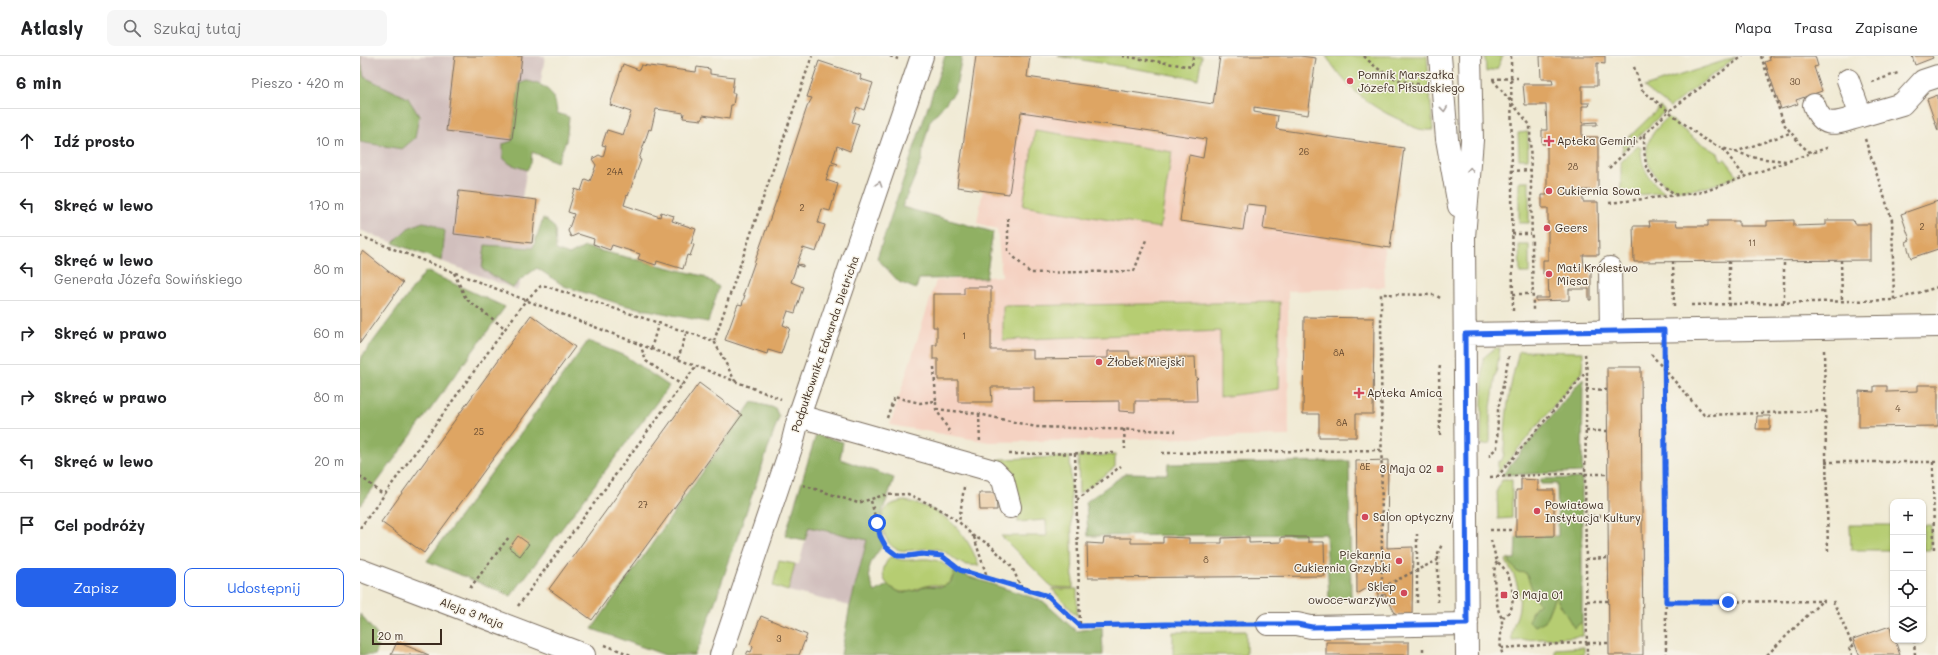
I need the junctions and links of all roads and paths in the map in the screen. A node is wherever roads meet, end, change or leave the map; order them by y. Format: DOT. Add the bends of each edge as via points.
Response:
graph roads {
  1 [pos="812,56"];
  2 [pos="892,56"];
  3 [pos="922,56"];
  4 [pos="1122,56"];
  5 [pos="1193,56"];
  6 [pos="1364,56"];
  7 [pos="1440,56"];
  8 [pos="1470,56"];
  9 [pos="1511,56"];
  10 [pos="1743,56"];
  11 [pos="1761,56"];
  12 [pos="900,60"];
  13 [pos="1634,67"];
  14 [pos="1938,76"];
  15 [pos="1493,79"];
  16 [pos="1848,80"];
  17 [pos="1424,84"];
  18 [pos="1511,102"];
  19 [pos="1814,105"];
  20 [pos="1669,111"];
  21 [pos="1862,126"];
  22 [pos="1790,133"];
  23 [pos="1644,135"];
  24 [pos="1834,146"];
  25 [pos="1722,148"];
  26 [pos="1735,152"];
  27 [pos="1811,153"];
  28 [pos="1788,161"];
  29 [pos="1609,168"];
  30 [pos="1531,170"];
  31 [pos="1511,171"];
  32 [pos="1745,177"];
  33 [pos="1677,195"];
  34 [pos="1610,203"];
  35 [pos="1008,218"];
  36 [pos="1512,234"];
  37 [pos="1531,234"];
  38 [pos="360,236"];
  39 [pos="1464,236"];
  40 [pos="1146,240"];
  41 [pos="1784,260"];
  42 [pos="1841,260"];
  43 [pos="1673,261"];
  44 [pos="1729,261"];
  45 [pos="1610,268"];
  46 [pos="454,272"];
  47 [pos="1513,294"];
  48 [pos="1532,294"];
  49 [pos="1446,298"];
  50 [pos="526,300"];
  51 [pos="1842,300"];
  52 [pos="1894,300"];
  53 [pos="1824,301"];
  54 [pos="1784,302"];
  55 [pos="1729,304"];
  56 [pos="1674,306"];
  57 [pos="1533,312"];
  58 [pos="1512,314"];
  59 [pos="658,324"];
  60 [pos="1938,326"];
  61 [pos="506,328"];
  62 [pos="1824,329"];
  63 [pos="1664,330"];
  64 [pos="1611,331"];
  65 [pos="686,334"];
  66 [pos="1465,334"];
  67 [pos="714,341"];
  68 [pos="640,344"];
  69 [pos="1584,347"];
  70 [pos="651,349"];
  71 [pos="1511,349"];
  72 [pos="1650,353"];
  73 [pos="678,359"];
  74 [pos="1442,360"];
  75 [pos="696,366"];
  76 [pos="934,367"];
  77 [pos="1665,370"];
  78 [pos="1587,372"];
  79 [pos="735,381"];
  80 [pos="682,386"];
  81 [pos="1586,390"];
  82 [pos="1607,390"];
  83 [pos="784,400"];
  84 [pos="936,400"];
  85 [pos="936,409"];
  86 [pos="1824,412"];
  87 [pos="979,414"];
  88 [pos="799,416"];
  89 [pos="885,424"];
  90 [pos="1124,429"];
  91 [pos="1176,431"];
  92 [pos="1586,431"];
  93 [pos="1607,431"];
  94 [pos="1441,441"];
  95 [pos="980,447"];
  96 [pos="1125,449"];
  97 [pos="1382,450"];
  98 [pos="1075,453"];
  99 [pos="1117,453"];
  100 [pos="1162,453"];
  101 [pos="1006,454"];
  102 [pos="960,461"];
  103 [pos="1490,462"];
  104 [pos="1825,462"];
  105 [pos="1933,462"];
  106 [pos="1938,462"];
  107 [pos="1121,466"];
  108 [pos="1490,470"];
  109 [pos="1585,474"];
  110 [pos="1607,474"];
  111 [pos="360,476"];
  112 [pos="1490,477"];
  113 [pos="1497,477"];
  114 [pos="796,483"];
  115 [pos="1490,484"];
  116 [pos="384,495"];
  117 [pos="1076,500"];
  118 [pos="871,501"];
  119 [pos="1010,507"];
  120 [pos="1586,516"];
  121 [pos="1608,516"];
  122 [pos="959,522"];
  123 [pos="1490,524"];
  124 [pos="360,528"];
  125 [pos="1490,530"];
  126 [pos="1514,530"];
  127 [pos="1417,534"];
  128 [pos="973,536"];
  129 [pos="509,537"];
  130 [pos="1444,540"];
  131 [pos="1934,552"];
  132 [pos="1828,554"];
  133 [pos="1608,558"];
  134 [pos="1586,559"];
  135 [pos="1497,562"];
  136 [pos="360,570"];
  137 [pos="987,577"];
  138 [pos="1021,587"];
  139 [pos="1383,587"];
  140 [pos="467,591"];
  141 [pos="1382,596"];
  142 [pos="1587,601"];
  143 [pos="1608,601"];
  144 [pos="1822,601"];
  145 [pos="1828,601"];
  146 [pos="1833,601"];
  147 [pos="1666,602"];
  148 [pos="515,610"];
  149 [pos="1502,618"];
  150 [pos="1166,624"];
  151 [pos="1268,624"];
  152 [pos="1438,624"];
  153 [pos="1467,624"];
  154 [pos="1080,626"];
  155 [pos="1165,628"];
  156 [pos="1587,642"];
  157 [pos="1609,643"];
  158 [pos="1914,643"];
  159 [pos="1423,648"];
  160 [pos="1501,648"];
  161 [pos="1502,654"];
  162 [pos="584,655"];
  163 [pos="721,655"];
  164 [pos="1467,655"];
  165 [pos="1588,655"];
  166 [pos="1666,655"];
  167 [pos="1767,655"];
  168 [pos="1852,655"];
  169 [pos="1915,655"];
  1 -- 67 [label="path"];
  2 -- 12 [label="path"];
  88 -- 3 [label="street, Podpułkownika Edwarda Dietricha, one-way"];
  4 -- 5 [label="path" via="1192,67"];
  6 -- 17 [label="path" via="1374,66 1396,79"];
  7 -- 39 [label="street, one-way" via="1447,140"];
  39 -- 8 [label="street, one-way" via="1472,140"];
  9 -- 18 [label="path"];
  10 -- 20 [label="path"];
  11 -- 22 [label="path" via="1780,114"];
  13 -- 20 [label="path" via="1642,90"];
  14 -- 21 [label="street" via="1923,81 1902,104"];
  15 -- 18 [label="path"];
  16 -- 21 [label="street"];
  18 -- 30 [label="path" via="1530,124"];
  18 -- 31 [label="path"];
  19 -- 21 [label="street" via="1824,122"];
  20 -- 23 [label="path"];
  20 -- 25 [label="path" via="1702,138"];
  21 -- 52 [label="path" via="1892,220"];
  22 -- 26 [label="path"];
  22 -- 27 [label="path"];
  23 -- 29 [label="path"];
  23 -- 33 [label="path" via="1644,154 1648,169 1656,183"];
  24 -- 27 [label="path"];
  25 -- 26 [label="path"];
  25 -- 32 [label="path"];
  26 -- 28 [label="path" via="1762,159"];
  27 -- 28 [label="path"];
  28 -- 32 [label="path"];
  30 -- 31 [label="path"];
  30 -- 37 [label="path"];
  31 -- 36 [label="path"];
  32 -- 33 [label="path" via="1703,192"];
  33 -- 34 [label="path"];
  35 -- 40 [label="path" via="1008,251 1030,273 1134,271"];
  36 -- 37 [label="path"];
  36 -- 47 [label="path"];
  37 -- 48 [label="path"];
  38 -- 46 [label="path"];
  39 -- 66 [label="street"];
  41 -- 54 [label="path"];
  42 -- 51 [label="path"];
  43 -- 56 [label="path"];
  44 -- 55 [label="path"];
  45 -- 64 [label="street"];
  46 -- 50 [label="path"];
  46 -- 61 [label="path" via="466,299"];
  47 -- 48 [label="path"];
  47 -- 58 [label="path"];
  48 -- 57 [label="path"];
  49 -- 97 [label="path" via="1440,299 1435,295 1381,294"];
  50 -- 59 [label="path" via="542,286"];
  50 -- 61 [label="path"];
  50 -- 68 [label="path"];
  53 -- 62 [label="path"];
  59 -- 65 [label="path"];
  59 -- 70 [label="path"];
  60 -- 62 [label="street"];
  61 -- 116 [label="path"];
  62 -- 63 [label="street"];
  62 -- 86 [label="path"];
  63 -- 64 [label="street"];
  63 -- 77 [label="path"];
  64 -- 66 [label="street"];
  65 -- 67 [label="path"];
  65 -- 73 [label="path"];
  66 -- 153 [label="street"];
  67 -- 79 [label="path"];
  68 -- 70 [label="path"];
  68 -- 80 [label="path" via="646,360"];
  69 -- 78 [label="path"];
  70 -- 73 [label="path"];
  71 -- 103 [label="path" via="1498,410 1497,448 1490,454"];
  72 -- 77 [label="path"];
  73 -- 75 [label="path"];
  74 -- 94 [label="path" via="1439,372"];
  75 -- 79 [label="path"];
  75 -- 80 [label="path"];
  76 -- 84 [label="path"];
  77 -- 86 [label="path" via="1704,415"];
  77 -- 147 [label="path"];
  78 -- 81 [label="path"];
  78 -- 113 [label="path"];
  79 -- 83 [label="path"];
  80 -- 148 [label="path"];
  81 -- 82 [label="path"];
  81 -- 92 [label="path"];
  84 -- 85 [label="path"];
  84 -- 89 [label="path" via="920,403 894,397"];
  85 -- 87 [label="path"];
  85 -- 102 [label="path" via="948,428 952,438 951,446 957,448"];
  86 -- 104 [label="path"];
  87 -- 90 [label="path" via="1036,427"];
  87 -- 95 [label="path"];
  88 -- 102 [label="street"];
  88 -- 163 [label="street, Podpułkownika Edwarda Dietricha" via="791,448"];
  90 -- 91 [label="path"];
  90 -- 96 [label="path"];
  92 -- 93 [label="path"];
  92 -- 109 [label="path"];
  97 -- 100 [label="path"];
  97 -- 139 [label="path"];
  98 -- 99 [label="path"];
  98 -- 101 [label="path"];
  98 -- 117 [label="path"];
  102 -- 119 [label="street" via="1000,475"];
  102 -- 122 [label="path" via="966,475"];
  104 -- 105 [label="path"];
  104 -- 132 [label="path"];
  105 -- 106 [label="path"];
  105 -- 131 [label="path"];
  107 -- 117 [label="path"];
  108 -- 112 [label="path"];
  109 -- 110 [label="path"];
  109 -- 113 [label="path"];
  109 -- 120 [label="path"];
  111 -- 116 [label="path"];
  112 -- 113 [label="path"];
  112 -- 115 [label="path"];
  114 -- 118 [label="path" via="858,504"];
  116 -- 124 [label="path"];
  117 -- 154 [label="path"];
  118 -- 122 [label="path" via="884,495 908,494 938,508"];
  118 -- 137 [label="path" via="880,536 886,547 898,556 942,556 960,570"];
  120 -- 121 [label="path"];
  120 -- 134 [label="path"];
  122 -- 128 [label="path"];
  123 -- 125 [label="path"];
  125 -- 126 [label="path"];
  125 -- 135 [label="path" via="1492,550"];
  127 -- 139 [label="path" via="1417,570"];
  128 -- 137 [label="path"];
  128 -- 138 [label="path" via="989,544 1012,567"];
  129 -- 140 [label="path"];
  130 -- 152 [label="path" via="1438,553"];
  133 -- 134 [label="path"];
  134 -- 142 [label="path"];
  135 -- 149 [label="path" via="1494,568 1495,589"];
  135 -- 149 [label="path" via="1502,565 1513,594 1510,610"];
  136 -- 162 [label="street, Aleja 3 Maja"];
  137 -- 138 [label="path"];
  138 -- 154 [label="path" via="1048,596"];
  139 -- 141 [label="path"];
  142 -- 143 [label="path"];
  142 -- 156 [label="path"];
  144 -- 145 [label="path"];
  144 -- 147 [label="path"];
  144 -- 167 [label="path"];
  146 -- 168 [label="path" via="1852,646"];
  147 -- 166 [label="path"];
  149 -- 160 [label="path"];
  150 -- 151 [label="path"];
  150 -- 154 [label="path"];
  150 -- 155 [label="path"];
  151 -- 152 [label="street" via="1312,627"];
  152 -- 153 [label="street"];
  152 -- 159 [label="path" via="1438,633"];
  153 -- 164 [label="street"];
  156 -- 157 [label="path"];
  156 -- 160 [label="path"];
  156 -- 165 [label="path"];
  158 -- 169 [label="path"];
  160 -- 161 [label="path"];
}
